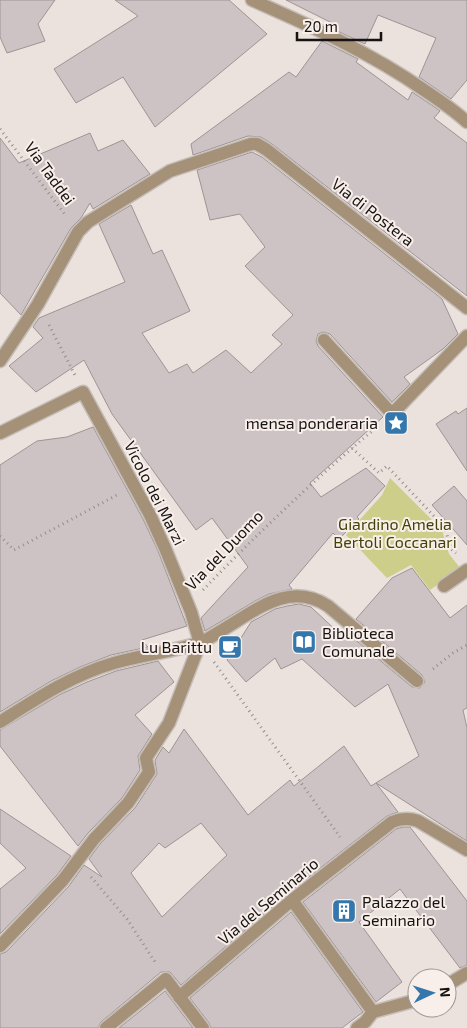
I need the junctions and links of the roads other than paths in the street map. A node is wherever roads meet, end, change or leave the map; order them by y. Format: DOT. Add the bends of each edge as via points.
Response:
graph roads {
  1 [pos="252,0"];
  2 [pos="467,122"];
  3 [pos="467,308"];
  4 [pos="467,336"];
  5 [pos="324,340"];
  6 [pos="0,361"];
  7 [pos="0,433"];
  8 [pos="467,570"];
  9 [pos="444,586"];
  10 [pos="190,612"];
  11 [pos="200,643"];
  12 [pos="417,681"];
  13 [pos="0,722"];
  14 [pos="467,850"];
  15 [pos="292,900"];
  16 [pos="0,946"];
  17 [pos="179,997"];
  18 [pos="407,1004"];
  19 [pos="366,1022"];
  20 [pos="106,1028"];
  21 [pos="203,1028"];
  1 -- 2 [label="street" via="315,27 394,70"];
  3 -- 6 [label="street, Via di Postera" via="267,150 257,144 246,145 170,171 96,216 78,232 38,304"];
  4 -- 5 [label="street" via="392,414"];
  7 -- 10 [label="street, Vicolo dei Marzi" via="83,392 135,485"];
  8 -- 9 [label="street"];
  10 -- 11 [label="street, Via del Duomo"];
  11 -- 12 [label="street" via="272,601 291,596 312,597 328,606"];
  11 -- 13 [label="street" via="127,659 94,670 45,693"];
  11 -- 16 [label="street" via="169,722 146,758 149,772 128,803 94,839 63,880"];
  14 -- 15 [label="street, Via del Seminario" via="418,821 401,819 392,822"];
  15 -- 17 [label="street, Via del Seminario"];
  15 -- 19 [label="street"];
  17 -- 20 [label="street" via="166,979"];
  17 -- 21 [label="street"];
  18 -- 19 [label="street"];
}
